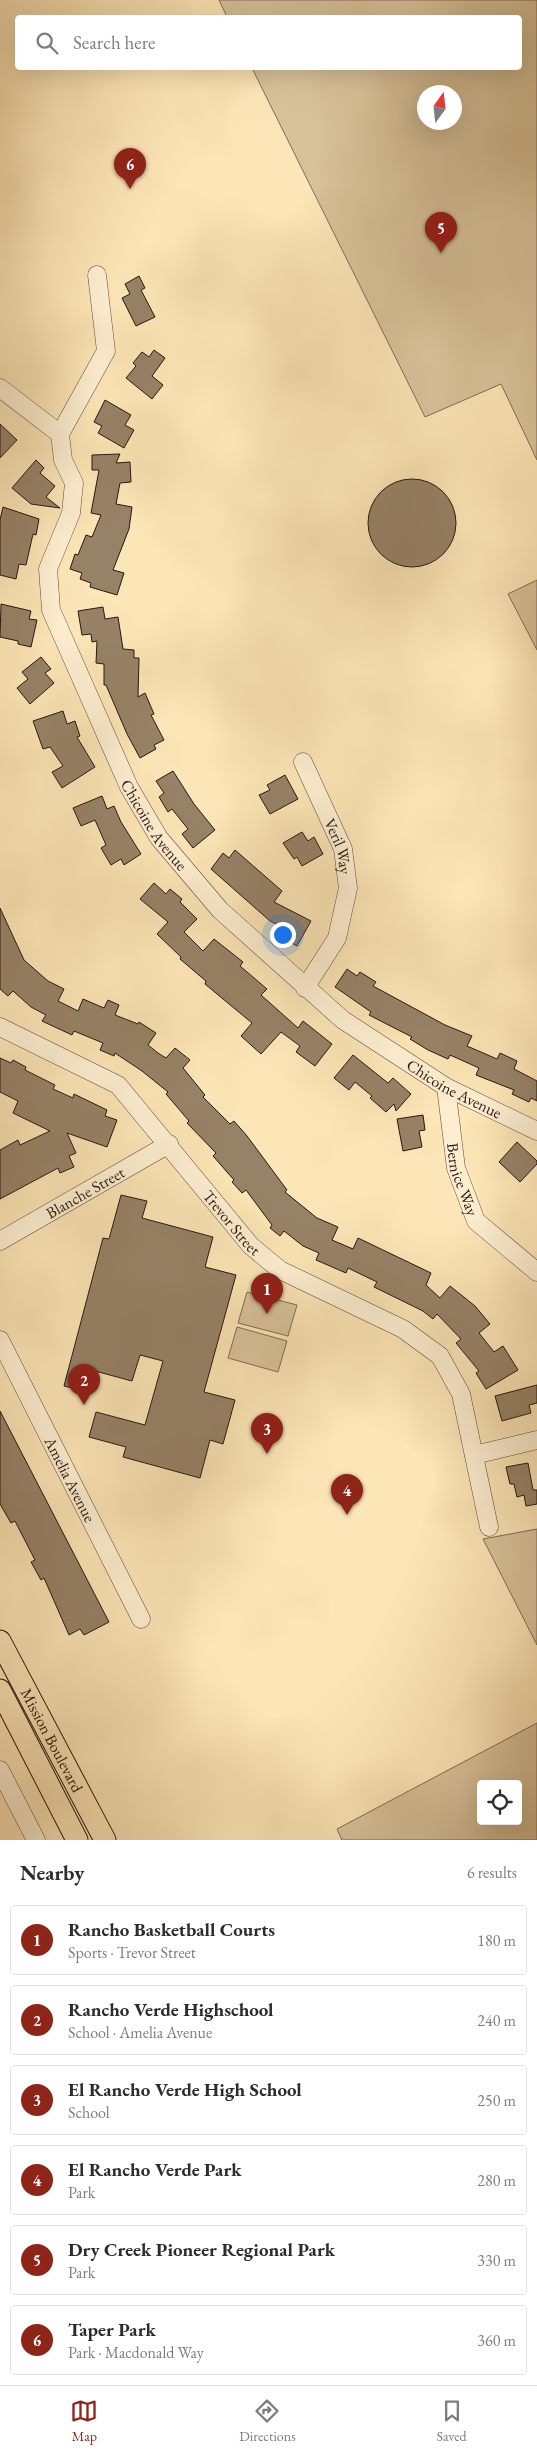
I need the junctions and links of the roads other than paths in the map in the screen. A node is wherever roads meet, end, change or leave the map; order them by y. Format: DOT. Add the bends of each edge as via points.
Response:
graph roads {
  1 [pos="97,275"];
  2 [pos="0,388"];
  3 [pos="60,434"];
  4 [pos="303,762"];
  5 [pos="305,988"];
  6 [pos="0,1027"];
  7 [pos="446,1087"];
  8 [pos="537,1131"];
  9 [pos="169,1144"];
  10 [pos="0,1241"];
  11 [pos="537,1272"];
  12 [pos="0,1340"];
  13 [pos="537,1440"];
  14 [pos="474,1455"];
  15 [pos="489,1527"];
  16 [pos="142,1619"];
  17 [pos="0,1641"];
  18 [pos="0,1690"];
  19 [pos="0,1770"];
  20 [pos="36,1840"];
  21 [pos="77,1840"];
  22 [pos="105,1840"];
  1 -- 3 [label="street" via="106,351"];
  2 -- 3 [label="street"];
  3 -- 5 [label="street, Chicoine Avenue" via="63,460 74,483 71,513 48,569 51,610 125,778 160,838 220,910"];
  4 -- 5 [label="street, Veril Way" via="343,849 348,888 337,938"];
  5 -- 7 [label="street, Chicoine Avenue" via="343,1020"];
  6 -- 9 [label="street, Trevor Street" via="118,1085"];
  7 -- 8 [label="street, Chicoine Avenue"];
  7 -- 11 [label="street, Bernice Way" via="456,1168 476,1221"];
  9 -- 10 [label="street, Blanche Street"];
  9 -- 14 [label="street, Trevor Street" via="251,1246 280,1270 403,1328 440,1356 461,1394"];
  12 -- 16 [label="street, Amelia Avenue"];
  13 -- 14 [label="street"];
  14 -- 15 [label="street, Trevor Street"];
  17 -- 22 [label="main road, Mission Boulevard"];
  18 -- 21 [label="main road, Mission Boulevard"];
  19 -- 20 [label="street"];
}
